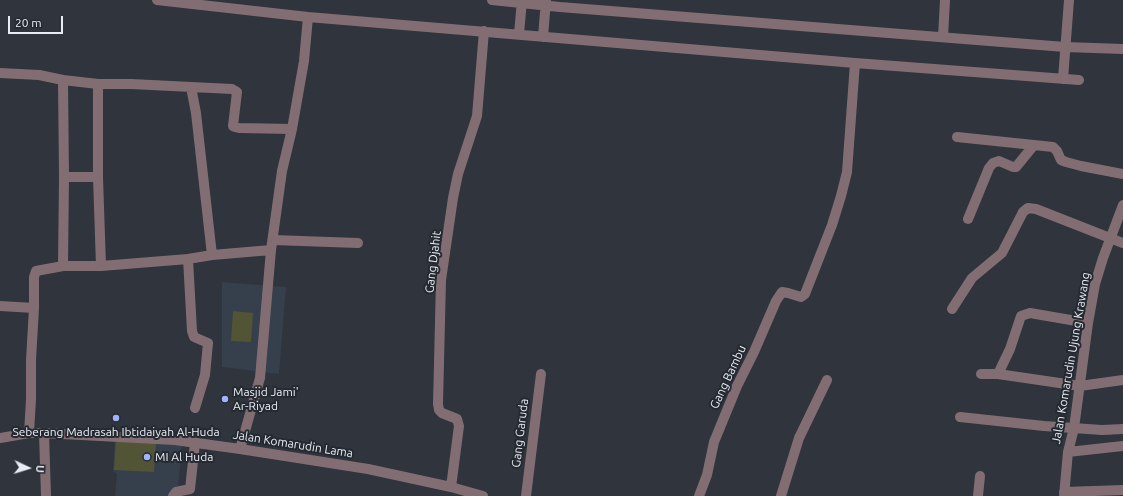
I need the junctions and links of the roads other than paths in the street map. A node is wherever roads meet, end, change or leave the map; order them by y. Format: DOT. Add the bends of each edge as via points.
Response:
graph roads {
  1 [pos="157,0"];
  2 [pos="492,0"];
  3 [pos="945,0"];
  4 [pos="1069,0"];
  5 [pos="522,1"];
  6 [pos="546,2"];
  7 [pos="308,17"];
  8 [pos="484,31"];
  9 [pos="519,34"];
  10 [pos="543,37"];
  11 [pos="943,38"];
  12 [pos="1065,47"];
  13 [pos="1123,49"];
  14 [pos="855,63"];
  15 [pos="0,73"];
  16 [pos="1063,79"];
  17 [pos="63,80"];
  18 [pos="1079,80"];
  19 [pos="98,84"];
  20 [pos="191,87"];
  21 [pos="292,129"];
  22 [pos="958,137"];
  23 [pos="1034,145"];
  24 [pos="1123,174"];
  25 [pos="64,177"];
  26 [pos="98,177"];
  27 [pos="1123,205"];
  28 [pos="968,219"];
  29 [pos="1111,239"];
  30 [pos="358,243"];
  31 [pos="1123,243"];
  32 [pos="272,245"];
  33 [pos="212,255"];
  34 [pos="188,259"];
  35 [pos="63,266"];
  36 [pos="100,266"];
  37 [pos="0,306"];
  38 [pos="34,308"];
  39 [pos="952,309"];
  40 [pos="1088,323"];
  41 [pos="541,374"];
  42 [pos="981,374"];
  43 [pos="998,374"];
  44 [pos="827,380"];
  45 [pos="1123,380"];
  46 [pos="1080,386"];
  47 [pos="195,408"];
  48 [pos="960,417"];
  49 [pos="1074,428"];
  50 [pos="1123,429"];
  51 [pos="29,433"];
  52 [pos="44,433"];
  53 [pos="0,438"];
  54 [pos="195,443"];
  55 [pos="1123,446"];
  56 [pos="240,449"];
  57 [pos="1068,452"];
  58 [pos="980,476"];
  59 [pos="451,487"];
  60 [pos="1123,490"];
  61 [pos="1064,494"];
  62 [pos="46,496"];
  63 [pos="174,496"];
  64 [pos="483,496"];
  65 [pos="526,496"];
  66 [pos="699,496"];
  67 [pos="781,496"];
  68 [pos="978,496"];
  1 -- 7 [label="street"];
  2 -- 5 [label="street"];
  3 -- 11 [label="street"];
  4 -- 12 [label="street"];
  5 -- 6 [label="street"];
  5 -- 9 [label="street"];
  6 -- 10 [label="street"];
  6 -- 11 [label="street"];
  7 -- 8 [label="street"];
  7 -- 21 [label="street" via="304,61"];
  8 -- 9 [label="street"];
  8 -- 59 [label="street, Gang Djahit" via="477,116 458,174 441,280 438,404 442,413 457,419 459,426"];
  9 -- 10 [label="street"];
  10 -- 14 [label="street"];
  11 -- 12 [label="street"];
  12 -- 13 [label="street"];
  12 -- 16 [label="street"];
  14 -- 16 [label="street"];
  14 -- 66 [label="street, Gang Bambu" via="847,172 832,225 806,294 798,297 782,292 776,300 736,386 714,442 707,475"];
  15 -- 17 [label="street" via="39,75"];
  16 -- 18 [label="street"];
  17 -- 19 [label="street"];
  17 -- 25 [label="street"];
  19 -- 20 [label="street"];
  19 -- 26 [label="street"];
  20 -- 21 [label="street" via="236,91 233,126 236,128"];
  20 -- 33 [label="street"];
  21 -- 32 [label="street" via="282,171"];
  22 -- 23 [label="street"];
  23 -- 24 [label="street" via="1053,147 1061,160 1066,162"];
  23 -- 28 [label="street" via="1016,167 999,161 993,163"];
  25 -- 26 [label="street"];
  25 -- 35 [label="street"];
  26 -- 36 [label="street"];
  27 -- 29 [label="street, Jalan Komarudin Ujung Krawang"];
  29 -- 31 [label="street"];
  29 -- 39 [label="street" via="1036,208 1028,208 1023,212 1002,253 972,278"];
  29 -- 40 [label="street, Jalan Komarudin Ujung Krawang" via="1103,258"];
  30 -- 32 [label="street"];
  32 -- 33 [label="street"];
  32 -- 56 [label="street" via="260,378"];
  33 -- 34 [label="street"];
  34 -- 36 [label="street"];
  34 -- 47 [label="street" via="192,331 194,337 208,343 205,375"];
  35 -- 36 [label="street"];
  35 -- 38 [label="street" via="34,273"];
  37 -- 38 [label="street"];
  38 -- 51 [label="street"];
  40 -- 43 [label="street" via="1030,313 1021,316"];
  40 -- 46 [label="street, Jalan Komarudin Ujung Krawang"];
  41 -- 65 [label="street, Gang Garuda"];
  42 -- 43 [label="street"];
  43 -- 46 [label="street"];
  44 -- 67 [label="street" via="799,438"];
  45 -- 46 [label="street"];
  46 -- 49 [label="street, Jalan Komarudin Ujung Krawang"];
  48 -- 49 [label="street"];
  49 -- 50 [label="street"];
  49 -- 57 [label="street, Jalan Komarudin Ujung Krawang"];
  51 -- 52 [label="street, Jalan Komarudin Lama"];
  51 -- 53 [label="street, Jalan Komarudin Lama"];
  52 -- 54 [label="street, Jalan Komarudin Lama"];
  52 -- 62 [label="street"];
  54 -- 56 [label="street, Jalan Komarudin Lama"];
  54 -- 63 [label="street" via="190,489 176,492"];
  55 -- 57 [label="street"];
  56 -- 59 [label="street, Jalan Komarudin Lama" via="368,469"];
  57 -- 61 [label="street, Jalan Komarudin Ujung Krawang"];
  58 -- 68 [label="street"];
  59 -- 64 [label="street, Jalan Komarudin Lama"];
  60 -- 61 [label="street"];
}
